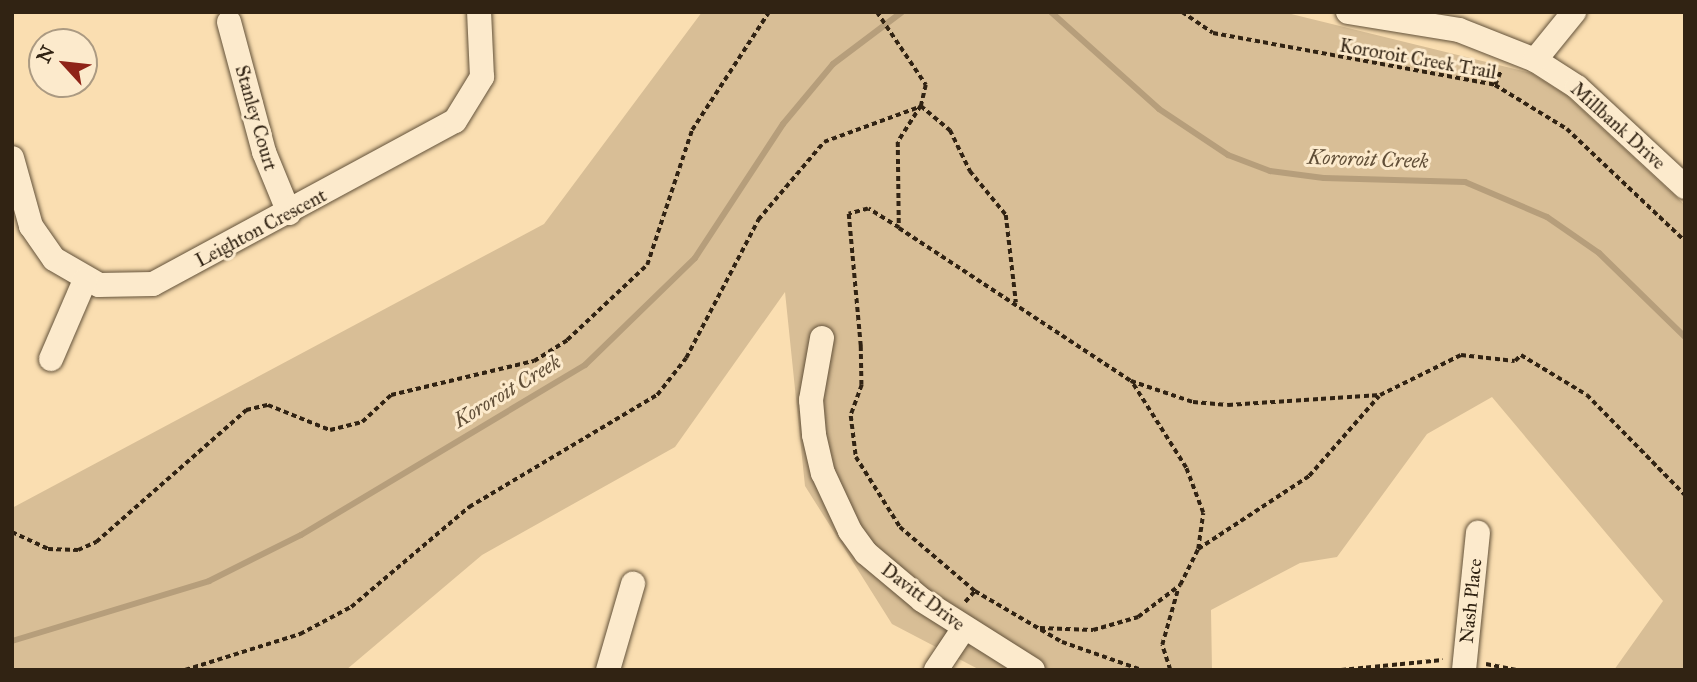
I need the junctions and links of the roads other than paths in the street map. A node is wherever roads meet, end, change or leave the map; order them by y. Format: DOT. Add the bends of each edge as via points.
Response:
graph roads {
  1 [pos="480,12"];
  2 [pos="1348,12"];
  3 [pos="1574,12"];
  4 [pos="229,22"];
  5 [pos="1535,60"];
  6 [pos="12,158"];
  7 [pos="1685,187"];
  8 [pos="289,213"];
  9 [pos="85,280"];
  10 [pos="822,338"];
  11 [pos="51,359"];
  12 [pos="1478,533"];
  13 [pos="633,584"];
  14 [pos="964,628"];
  15 [pos="1464,665"];
  16 [pos="608,670"];
  17 [pos="936,670"];
  18 [pos="1033,670"];
  1 -- 8 [label="street, Leighton Crescent" via="482,77 455,121"];
  2 -- 5 [label="street, Millbank Drive" via="1459,30"];
  3 -- 5 [label="street"];
  4 -- 8 [label="street, Stanley Court" via="264,152"];
  5 -- 7 [label="street, Millbank Drive" via="1577,87"];
  6 -- 9 [label="street, Leighton Crescent" via="41,244"];
  8 -- 9 [label="street, Leighton Crescent" via="153,284 116,288"];
  9 -- 11 [label="street"];
  10 -- 14 [label="street, Davitt Drive" via="811,400 823,473 835,500 866,553"];
  12 -- 15 [label="street, Nash Place"];
  13 -- 16 [label="street"];
  14 -- 17 [label="street"];
  14 -- 18 [label="street, Davitt Drive"];
}
